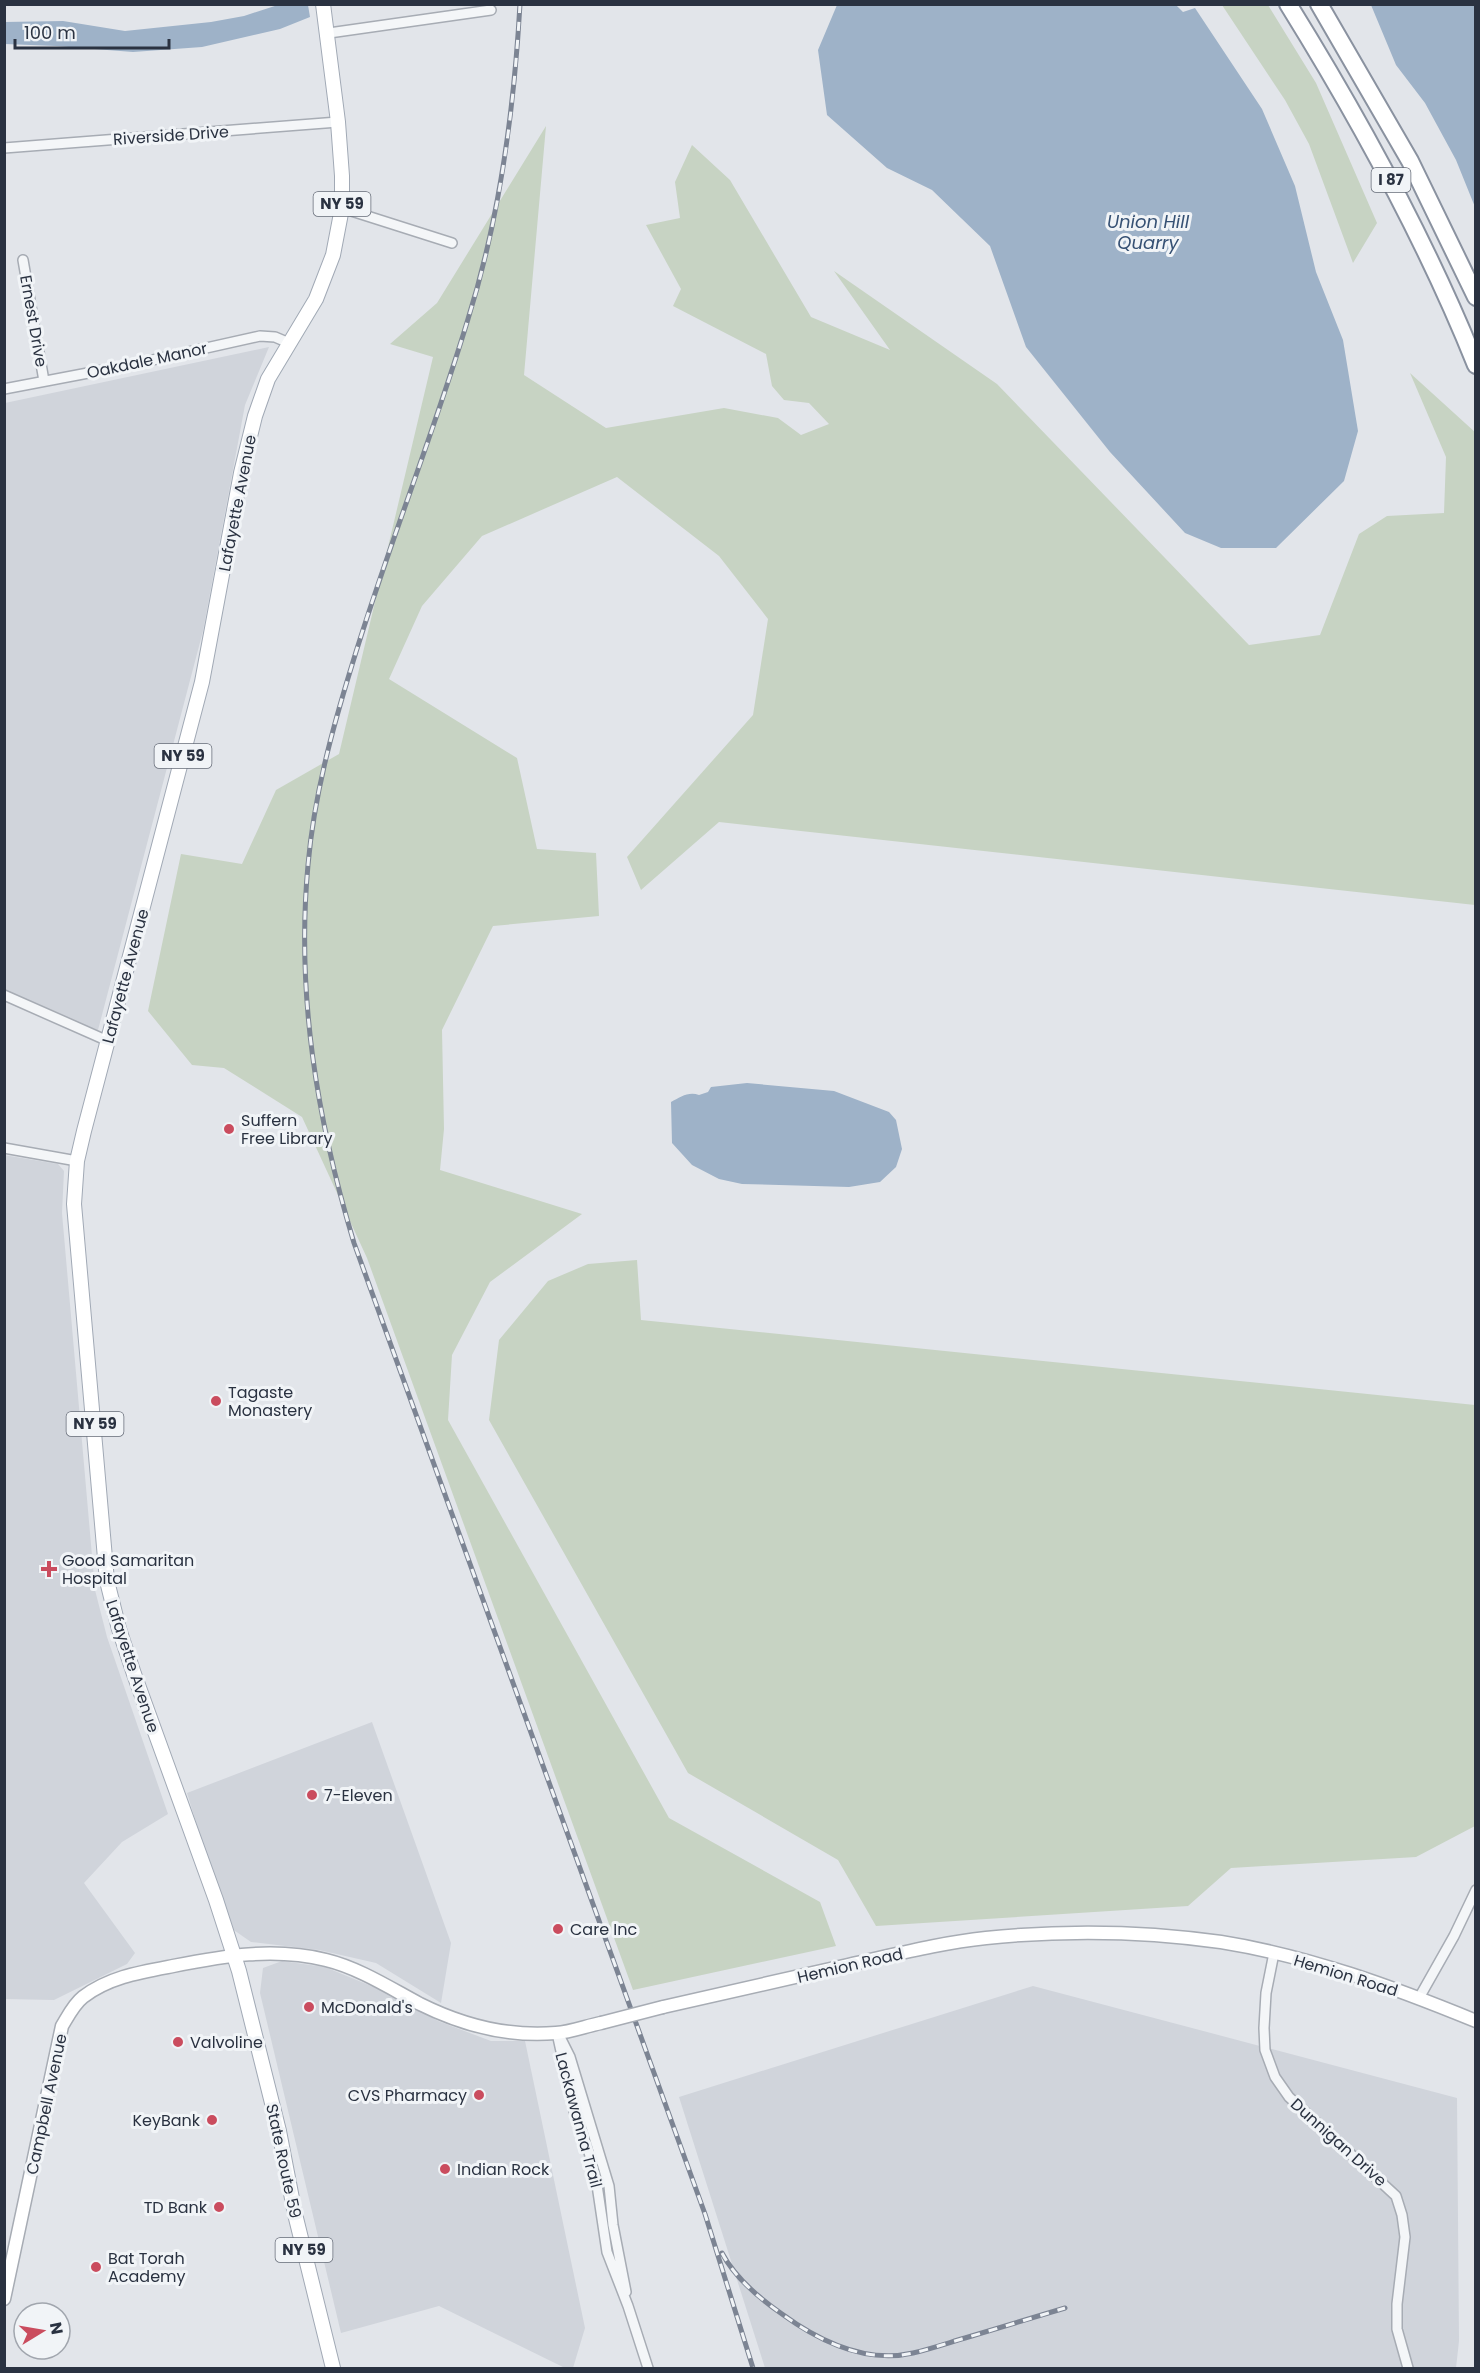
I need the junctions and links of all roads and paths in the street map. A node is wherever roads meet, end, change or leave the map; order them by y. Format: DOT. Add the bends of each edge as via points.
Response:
graph roads {
  1 [pos="323,4"];
  2 [pos="1288,4"];
  3 [pos="1319,4"];
  4 [pos="491,10"];
  5 [pos="328,33"];
  6 [pos="338,122"];
  7 [pos="4,148"];
  8 [pos="342,208"];
  9 [pos="452,243"];
  10 [pos="23,260"];
  11 [pos="1476,297"];
  12 [pos="289,343"];
  13 [pos="1476,365"];
  14 [pos="45,381"];
  15 [pos="4,389"];
  16 [pos="4,995"];
  17 [pos="108,1041"];
  18 [pos="4,1148"];
  19 [pos="77,1161"];
  20 [pos="1476,1890"];
  21 [pos="1274,1953"];
  22 [pos="232,1954"];
  23 [pos="1419,1998"];
  24 [pos="1476,2021"];
  25 [pos="557,2033"];
  26 [pos="4,2299"];
  27 [pos="638,2343"];
  28 [pos="333,2368"];
  29 [pos="639,2368"];
  30 [pos="648,2368"];
  31 [pos="1408,2368"];
  1 -- 5 [label="main road, Lafayette Avenue / NY 59"];
  2 -- 13 [label="highway, I 87" via="1387,173"];
  3 -- 11 [label="highway, I 87" via="1383,110"];
  4 -- 5 [label="street"];
  5 -- 6 [label="main road, Lafayette Avenue / NY 59"];
  6 -- 7 [label="street, Riverside Drive"];
  6 -- 8 [label="main road, Lafayette Avenue / NY 59"];
  8 -- 9 [label="street"];
  8 -- 12 [label="main road, Lafayette Avenue / NY 59" via="333,255 316,299"];
  10 -- 14 [label="street, Ernest Drive"];
  12 -- 14 [label="street, Oakdale Manor" via="260,336"];
  12 -- 17 [label="main road, Lafayette Avenue / NY 59" via="268,379 255,416 202,682"];
  14 -- 15 [label="street, Oakdale Manor"];
  16 -- 17 [label="street"];
  17 -- 19 [label="main road, Lafayette Avenue / NY 59"];
  18 -- 19 [label="street"];
  19 -- 22 [label="main road, Lafayette Avenue / NY 59" via="76,1244 107,1581 119,1629"];
  20 -- 23 [label="street"];
  21 -- 23 [label="street, Hemion Road"];
  21 -- 25 [label="street, Hemion Road, bridge" via="1221,1942 1114,1933 995,1938 930,1947"];
  21 -- 31 [label="street, Dunnigan Drive" via="1264,2028 1265,2050 1275,2077 1289,2097 1396,2196 1405,2237 1397,2329"];
  22 -- 25 [label="street, Hemion Road" via="281,1953 328,1960 471,2025 528,2034"];
  22 -- 26 [label="street, Campbell Avenue" via="132,1974 81,1998 70,2013 62,2026"];
  22 -- 28 [label="main road, State Route 59 / NY 59" via="279,2131"];
  23 -- 24 [label="street, Hemion Road"];
  25 -- 27 [label="street, Lackawanna Trail" via="574,2115 597,2185 607,2252"];
  27 -- 29 [label="street, Lackawanna Trail"];
  27 -- 30 [label="street, Lackawanna Trail"];
}
